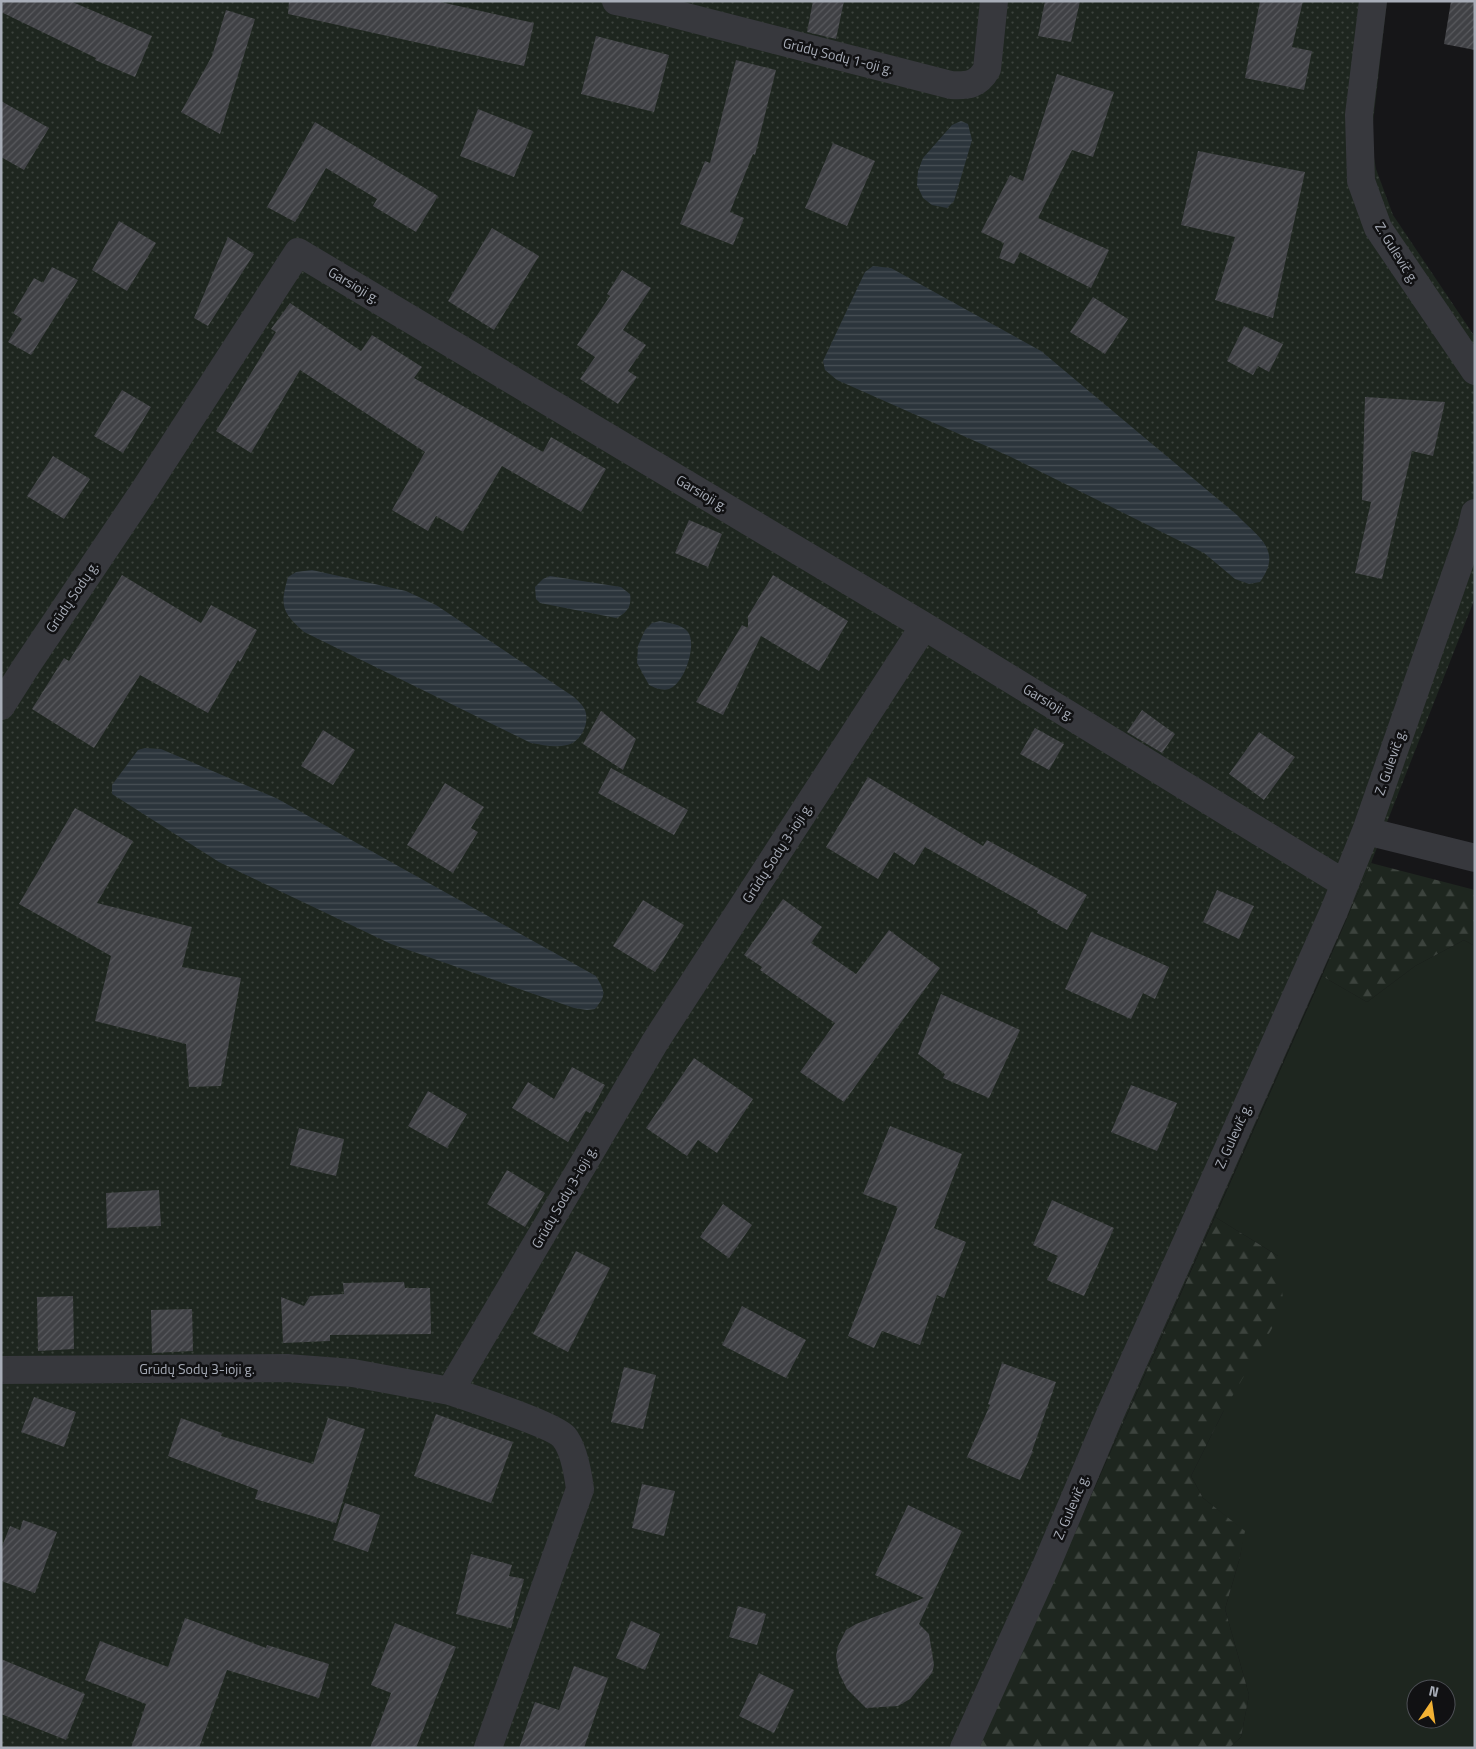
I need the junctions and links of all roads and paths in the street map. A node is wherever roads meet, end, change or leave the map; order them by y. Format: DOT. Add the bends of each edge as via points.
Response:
graph roads {
  1 [pos="616,1"];
  2 [pos="994,1"];
  3 [pos="1373,1"];
  4 [pos="1475,371"];
  5 [pos="145,489"];
  6 [pos="1475,513"];
  7 [pos="924,626"];
  8 [pos="1,706"];
  9 [pos="1366,832"];
  10 [pos="1475,858"];
  11 [pos="1345,884"];
  12 [pos="1,1370"];
  13 [pos="450,1391"];
  14 [pos="488,1748"];
  15 [pos="964,1748"];
  1 -- 2 [label="street, Grūdų Sodų 1-oji g." via="965,86 975,84 988,69"];
  3 -- 4 [label="street, Z. Gulevič g." via="1359,115 1361,181 1378,228"];
  5 -- 7 [label="street, Garsioji g." via="298,252"];
  5 -- 8 [label="street, Grūdų Sodų g."];
  6 -- 9 [label="street, Z. Gulevič g."];
  7 -- 11 [label="street, Garsioji g."];
  7 -- 13 [label="street, Grūdų Sodų 3-ioji g." via="655,1042"];
  9 -- 10 [label="street"];
  9 -- 11 [label="street, Z. Gulevič g."];
  11 -- 15 [label="street, Z. Gulevič g."];
  12 -- 13 [label="street, Grūdų Sodų 3-ioji g." via="288,1368 353,1373"];
  13 -- 14 [label="street" via="547,1427 564,1437 576,1463 580,1488"];
}
